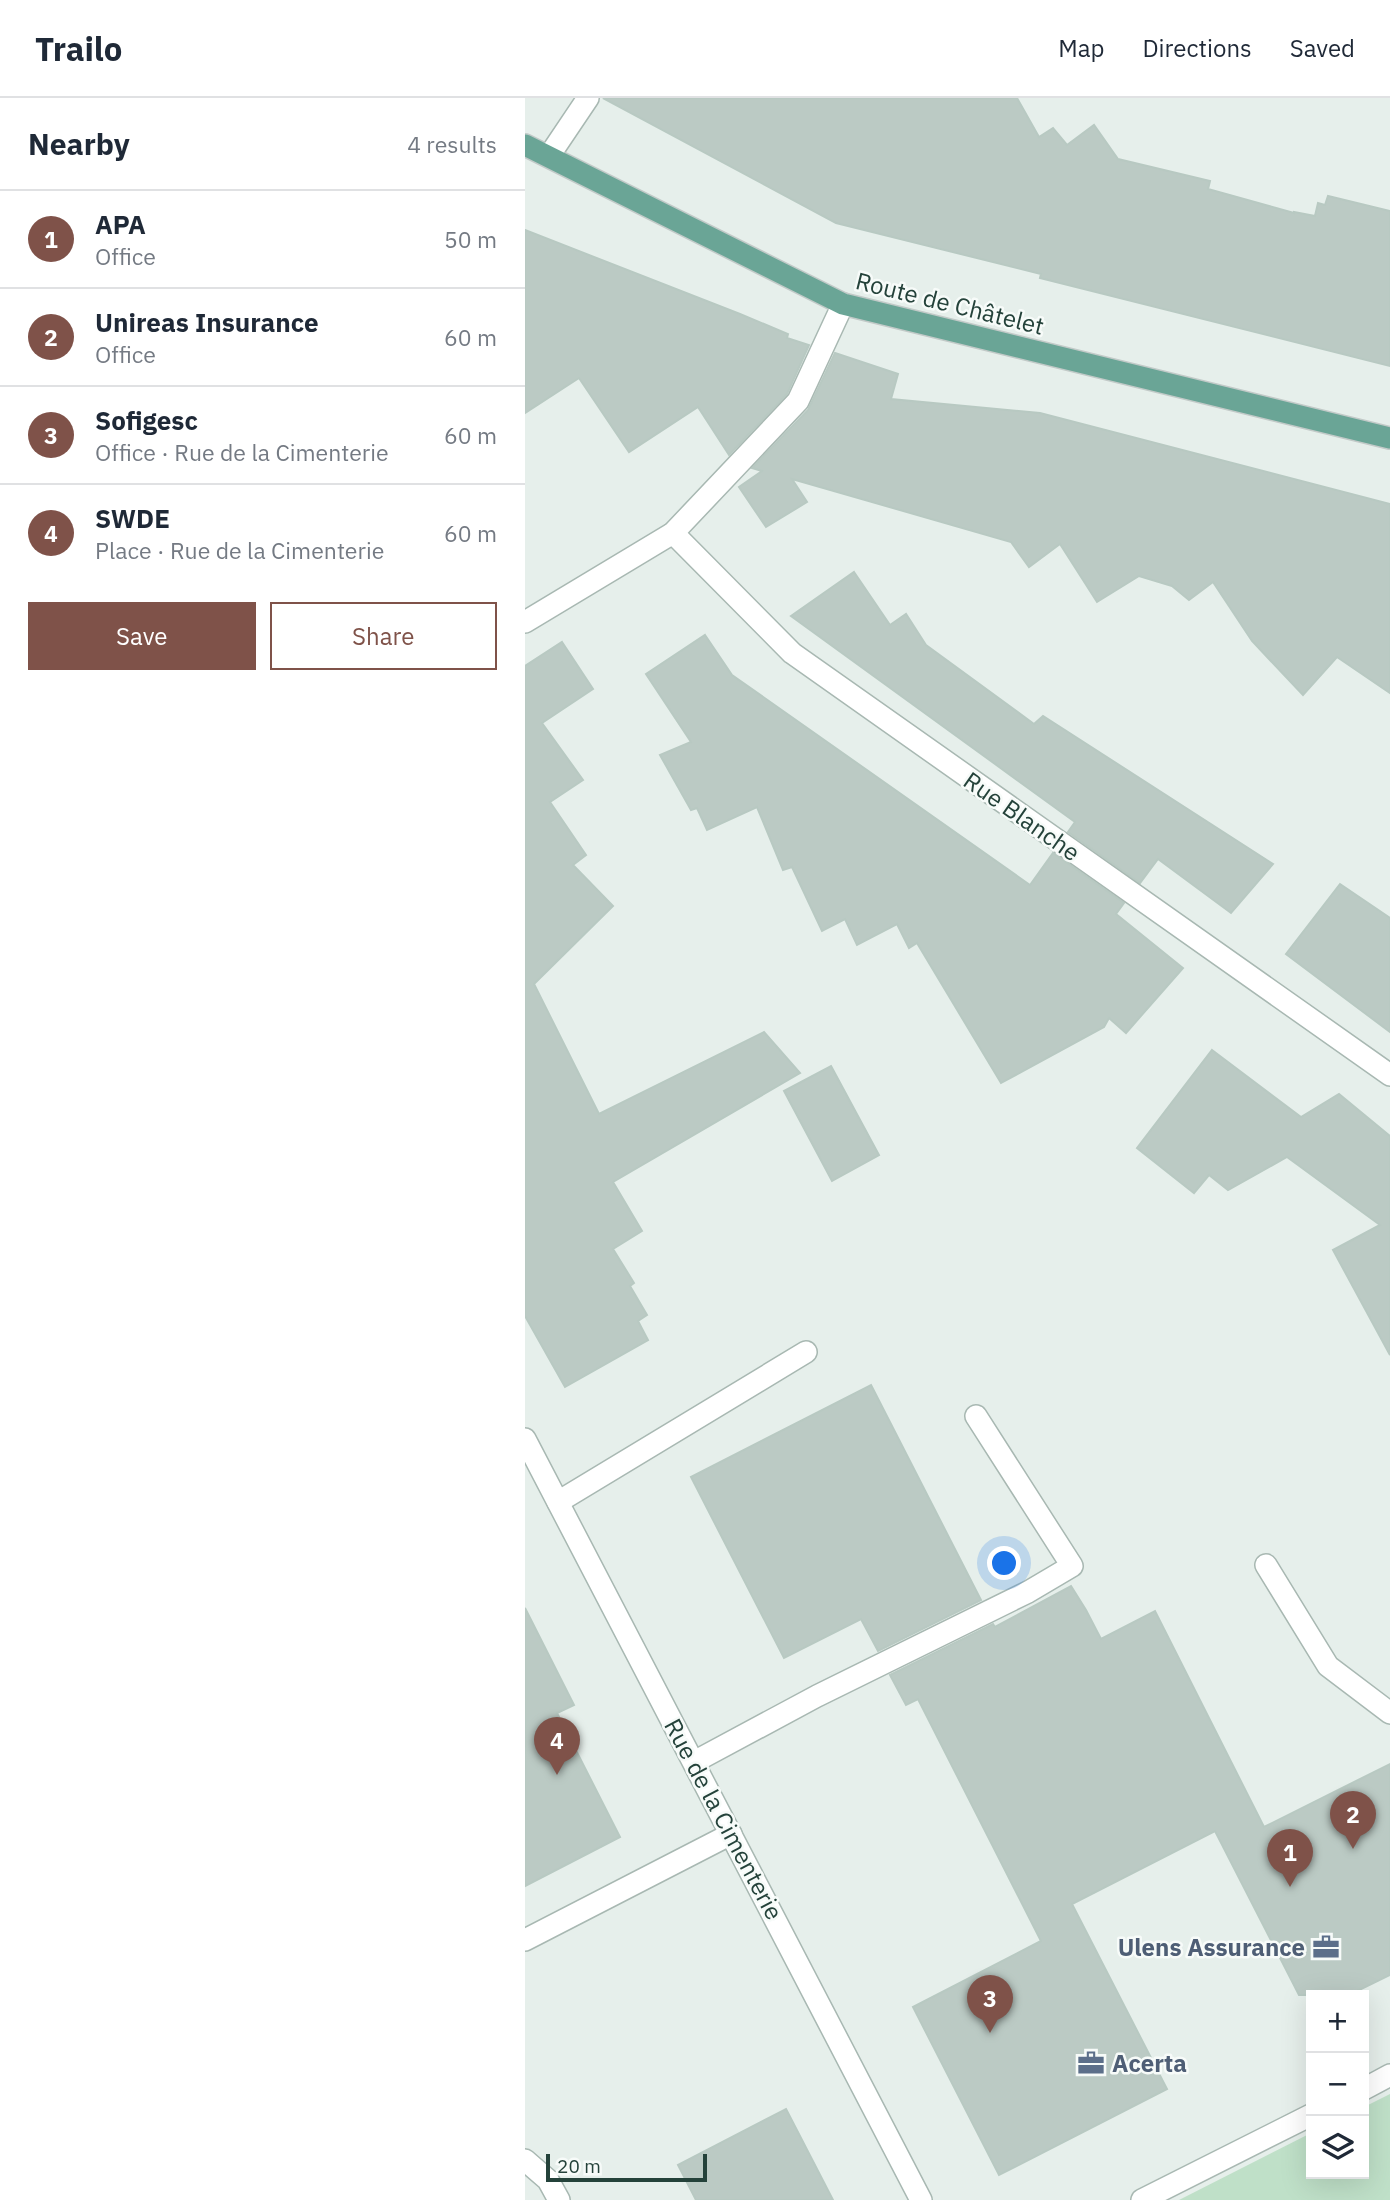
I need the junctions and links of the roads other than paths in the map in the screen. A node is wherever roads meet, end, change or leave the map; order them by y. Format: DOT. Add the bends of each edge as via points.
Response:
graph roads {
  1 [pos="588,98"];
  2 [pos="525,145"];
  3 [pos="549,156"];
  4 [pos="843,304"];
  5 [pos="1390,438"];
  6 [pos="673,533"];
  7 [pos="525,622"];
  8 [pos="1390,1075"];
  9 [pos="806,1352"];
  10 [pos="976,1416"];
  11 [pos="525,1439"];
  12 [pos="558,1502"];
  13 [pos="1266,1565"];
  14 [pos="1390,1713"];
  15 [pos="694,1762"];
  16 [pos="731,1834"];
  17 [pos="525,1940"];
  18 [pos="1390,2076"];
  19 [pos="1369,2086"];
  20 [pos="1309,2116"];
  21 [pos="525,2161"];
  22 [pos="559,2200"];
  23 [pos="921,2200"];
  24 [pos="1142,2200"];
  1 -- 3 [label="street"];
  2 -- 3 [label="main road, Route de Châtelet"];
  3 -- 4 [label="main road, Route de Châtelet"];
  4 -- 5 [label="main road, Route de Châtelet"];
  4 -- 6 [label="street" via="798,401"];
  6 -- 7 [label="street"];
  6 -- 8 [label="street, Rue Blanche" via="792,653"];
  9 -- 12 [label="street"];
  10 -- 15 [label="street" via="1072,1566"];
  11 -- 12 [label="street, Rue de la Cimenterie"];
  12 -- 15 [label="street, Rue de la Cimenterie"];
  13 -- 14 [label="street" via="1328,1666"];
  15 -- 16 [label="street, Rue de la Cimenterie"];
  16 -- 17 [label="street"];
  16 -- 23 [label="street, Rue de la Cimenterie"];
  18 -- 19 [label="street"];
  20 -- 24 [label="street"];
  21 -- 22 [label="street" via="548,2180"];
}
